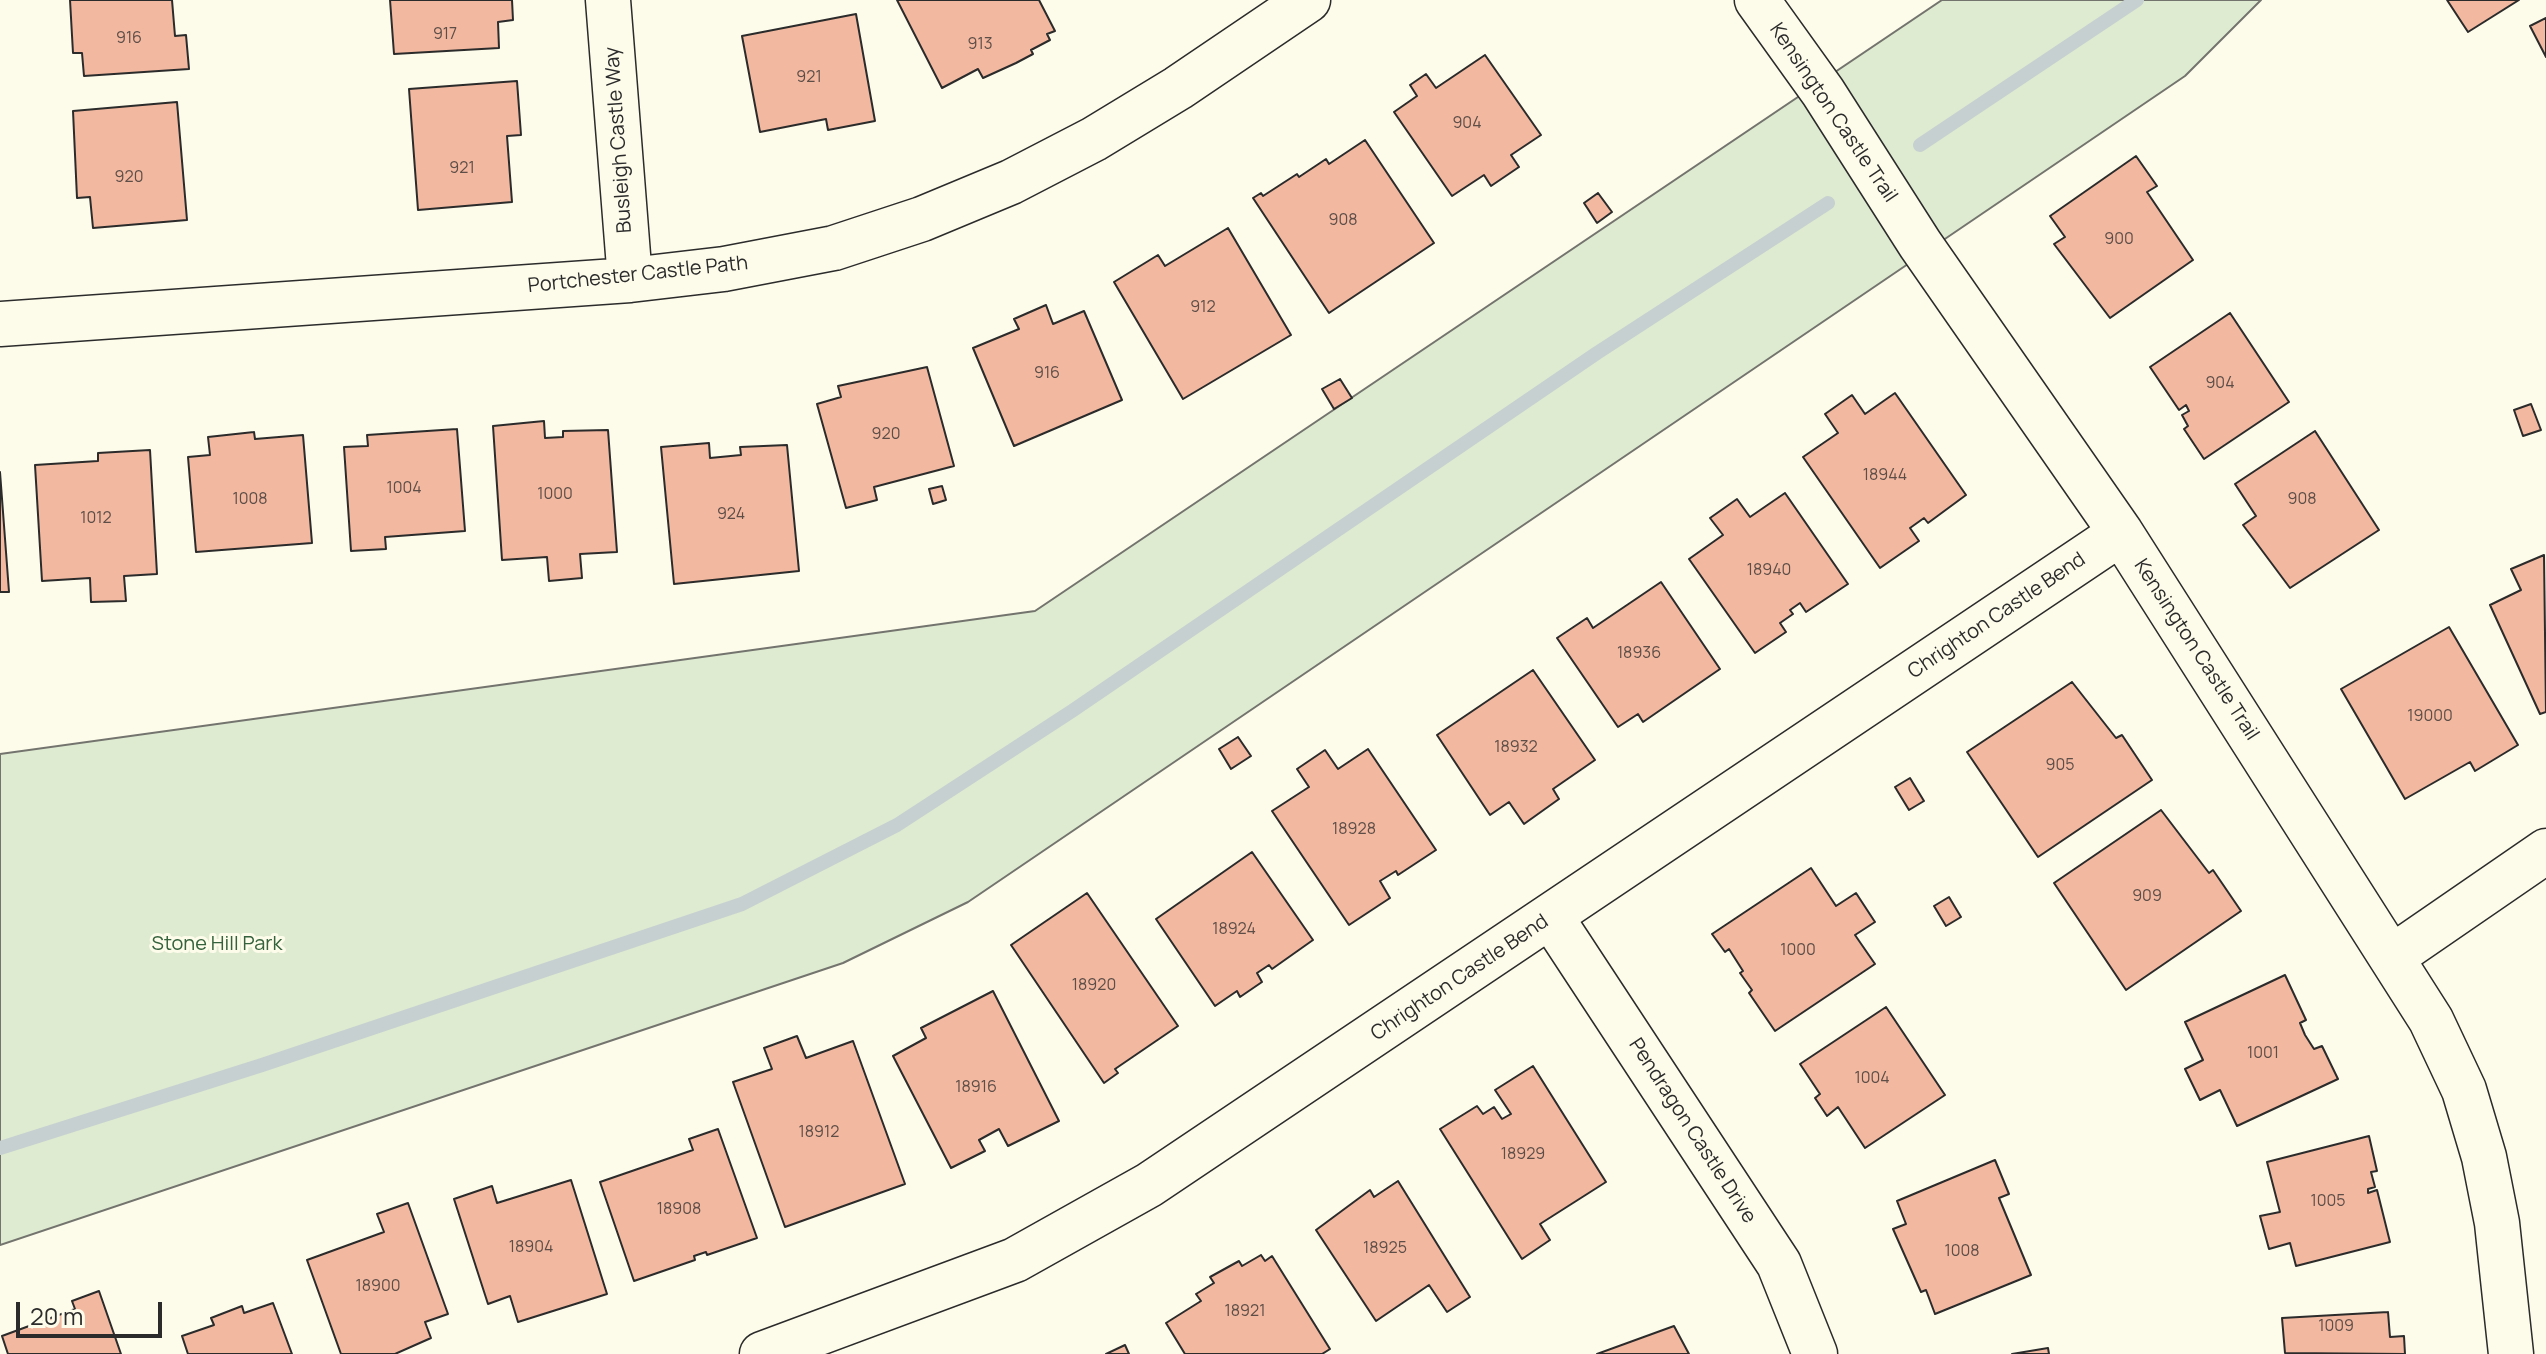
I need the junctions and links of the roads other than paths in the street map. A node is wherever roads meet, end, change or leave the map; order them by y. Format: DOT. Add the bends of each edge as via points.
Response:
graph roads {
  1 [pos="608,0"];
  2 [pos="1308,0"];
  3 [pos="1757,0"];
  4 [pos="630,280"];
  5 [pos="0,324"];
  6 [pos="2121,533"];
  7 [pos="2546,851"];
  8 [pos="1551,917"];
  9 [pos="2392,957"];
  10 [pos="762,1354"];
  11 [pos="1815,1354"];
  12 [pos="2511,1354"];
  1 -- 4 [label="street, Busleigh Castle Way"];
  2 -- 4 [label="street, Portchester Castle Path" via="1094,139 922,219 834,248"];
  3 -- 6 [label="street, Kensington Castle Trail"];
  4 -- 5 [label="street, Portchester Castle Path"];
  6 -- 8 [label="street, Chrighton Castle Bend"];
  6 -- 9 [label="street, Kensington Castle Trail"];
  7 -- 9 [label="street"];
  8 -- 10 [label="street, Chrighton Castle Bend" via="1203,1152 1074,1229 1015,1260"];
  8 -- 11 [label="street, Pendragon Castle Drive" via="1779,1264"];
  9 -- 12 [label="street, Kensington Castle Trail" via="2431,1020 2464,1090 2497,1223"];
}
